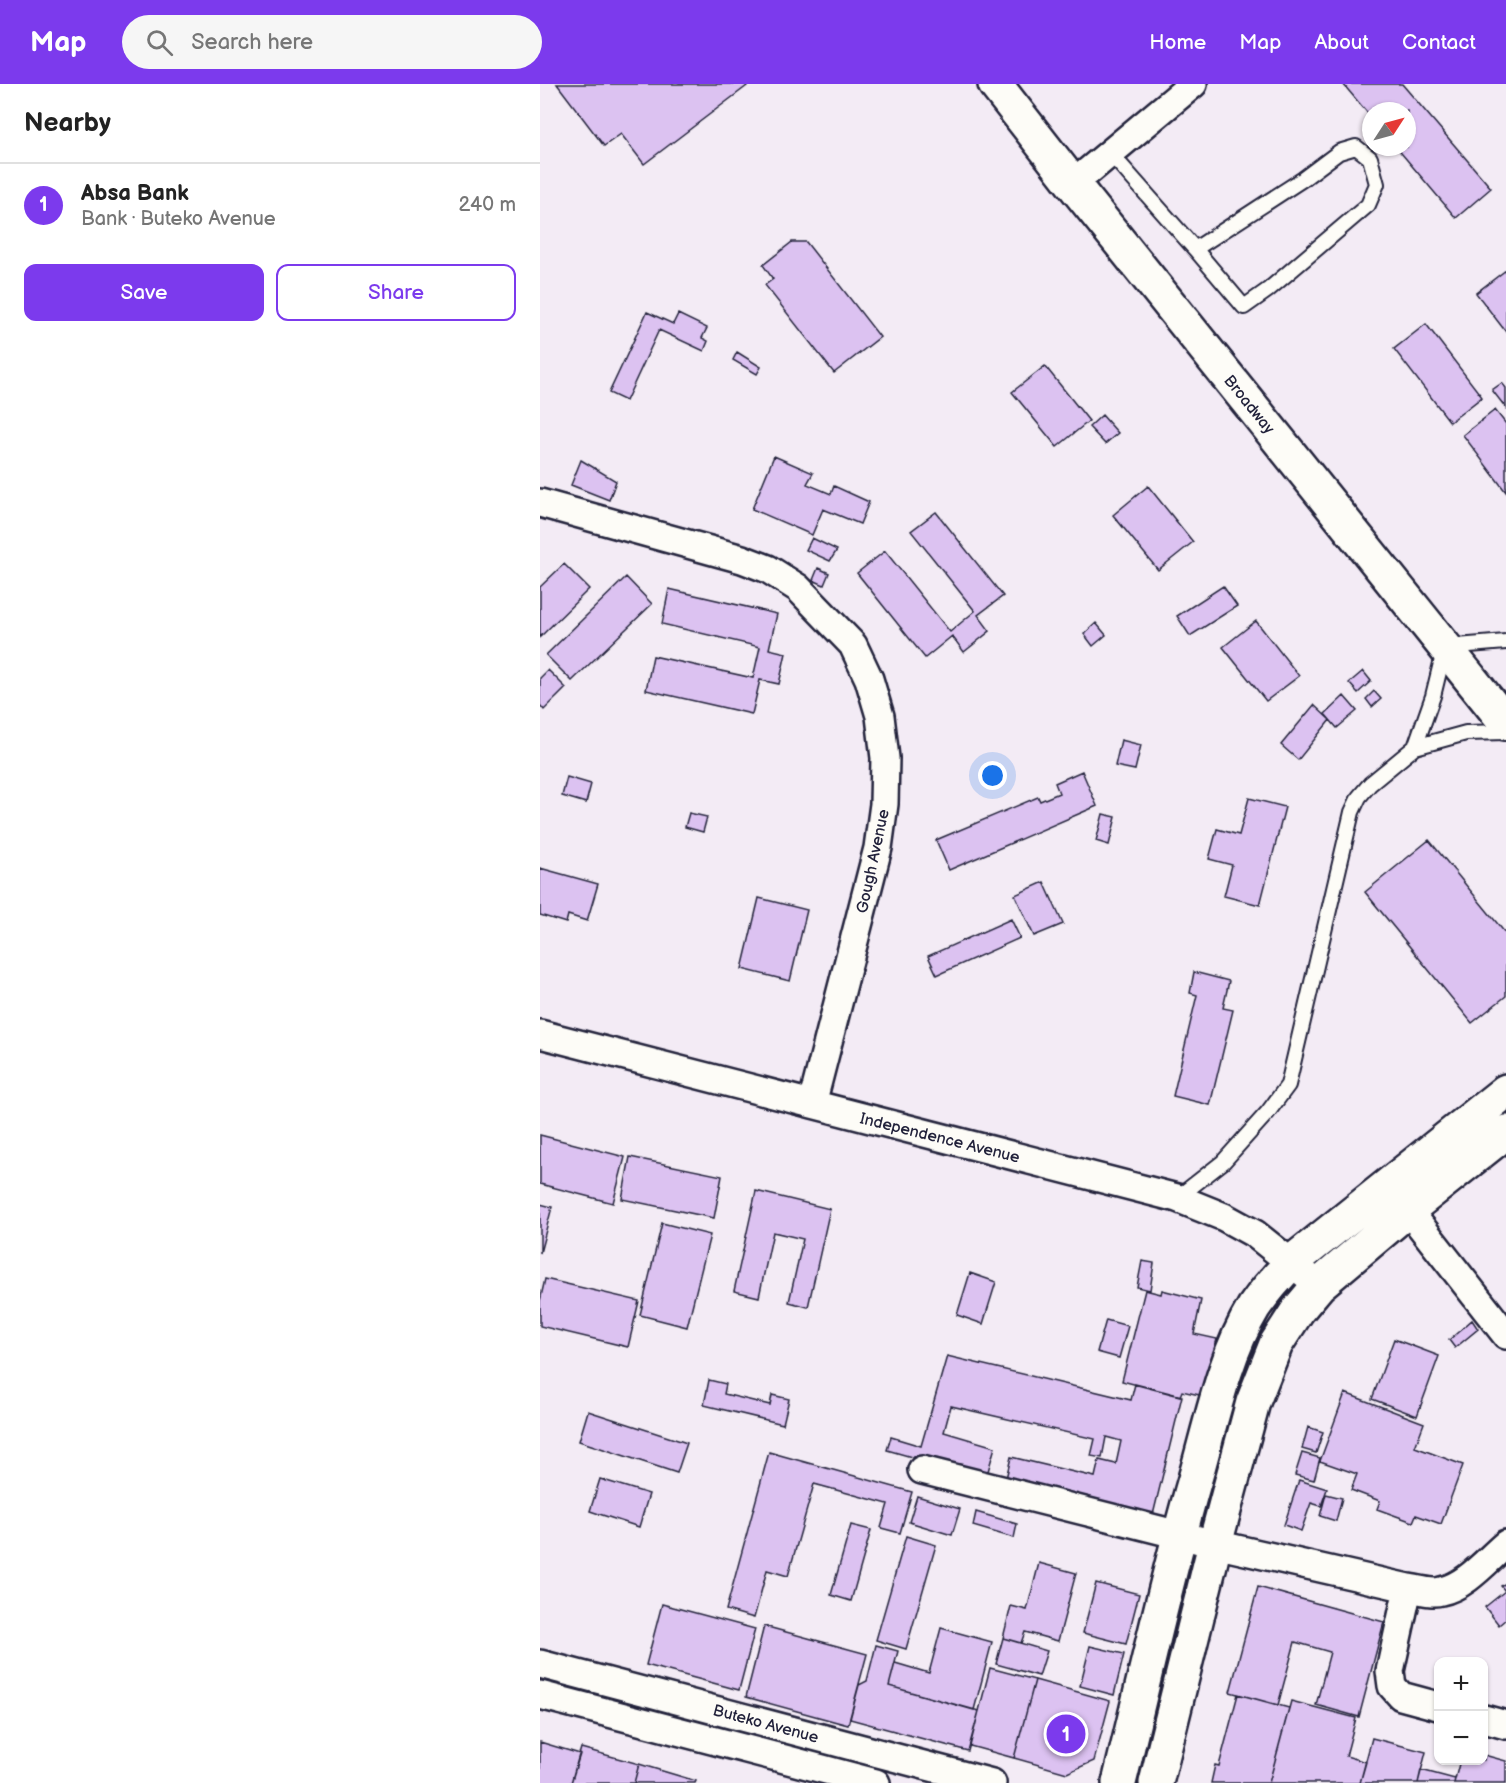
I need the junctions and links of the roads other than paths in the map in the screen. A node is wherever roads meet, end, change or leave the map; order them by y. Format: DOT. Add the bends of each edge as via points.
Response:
graph roads {
  1 [pos="995,84"];
  2 [pos="1193,84"];
  3 [pos="1111,154"];
  4 [pos="1073,184"];
  5 [pos="1195,249"];
  6 [pos="540,503"];
  7 [pos="1506,642"];
  8 [pos="1445,647"];
  9 [pos="1506,723"];
  10 [pos="1506,732"];
  11 [pos="1415,747"];
  12 [pos="540,1034"];
  13 [pos="1506,1091"];
  14 [pos="812,1104"];
  15 [pos="1506,1132"];
  16 [pos="1177,1198"];
  17 [pos="1408,1210"];
  18 [pos="1292,1262"];
  19 [pos="1319,1285"];
  20 [pos="1504,1330"];
  21 [pos="922,1470"];
  22 [pos="1179,1534"];
  23 [pos="1215,1544"];
  24 [pos="1506,1544"];
  25 [pos="1408,1588"];
  26 [pos="540,1664"];
  27 [pos="540,1695"];
  28 [pos="1434,1705"];
  29 [pos="1488,1720"];
  30 [pos="1506,1725"];
  31 [pos="876,1751"];
  32 [pos="1116,1780"];
  33 [pos="872,1782"];
  34 [pos="992,1783"];
  35 [pos="1157,1783"];
  1 -- 4 [label="main road, Broadway"];
  2 -- 3 [label="street"];
  3 -- 4 [label="street"];
  3 -- 5 [label="lane"];
  4 -- 8 [label="main road, Broadway"];
  5 -- 5 [label="lane" via="1339,153 1356,147 1370,158 1377,184 1368,205 1244,307"];
  6 -- 14 [label="street, Gough Avenue" via="768,569 798,588 827,616 853,645 869,679 880,716 885,758 884,804 878,848"];
  7 -- 8 [label="lane"];
  8 -- 9 [label="main road, Broadway"];
  8 -- 11 [label="lane"];
  10 -- 11 [label="lane" via="1466,733"];
  11 -- 16 [label="lane" via="1370,784 1352,812 1288,1085 1223,1162"];
  12 -- 14 [label="street, Independence Avenue"];
  13 -- 18 [label="main road"];
  14 -- 16 [label="street, Independence Avenue"];
  15 -- 17 [label="main road"];
  16 -- 18 [label="street, Independence Avenue" via="1255,1234"];
  17 -- 19 [label="main road"];
  17 -- 20 [label="street"];
  18 -- 19 [label="street, Independence Avenue"];
  18 -- 22 [label="main road" via="1265,1292 1245,1325 1220,1392"];
  19 -- 23 [label="main road" via="1287,1325 1263,1371"];
  21 -- 22 [label="street"];
  22 -- 23 [label="street"];
  22 -- 32 [label="main road"];
  23 -- 25 [label="street"];
  23 -- 35 [label="main road"];
  24 -- 25 [label="street" via="1452,1588 1439,1592"];
  25 -- 28 [label="street" via="1390,1671 1392,1686 1401,1696"];
  26 -- 31 [label="street, Buteko Avenue"];
  27 -- 33 [label="street, Buteko Avenue"];
  29 -- 30 [label="street"];
  31 -- 33 [label="street"];
  31 -- 34 [label="street, Buteko Avenue"];
}
